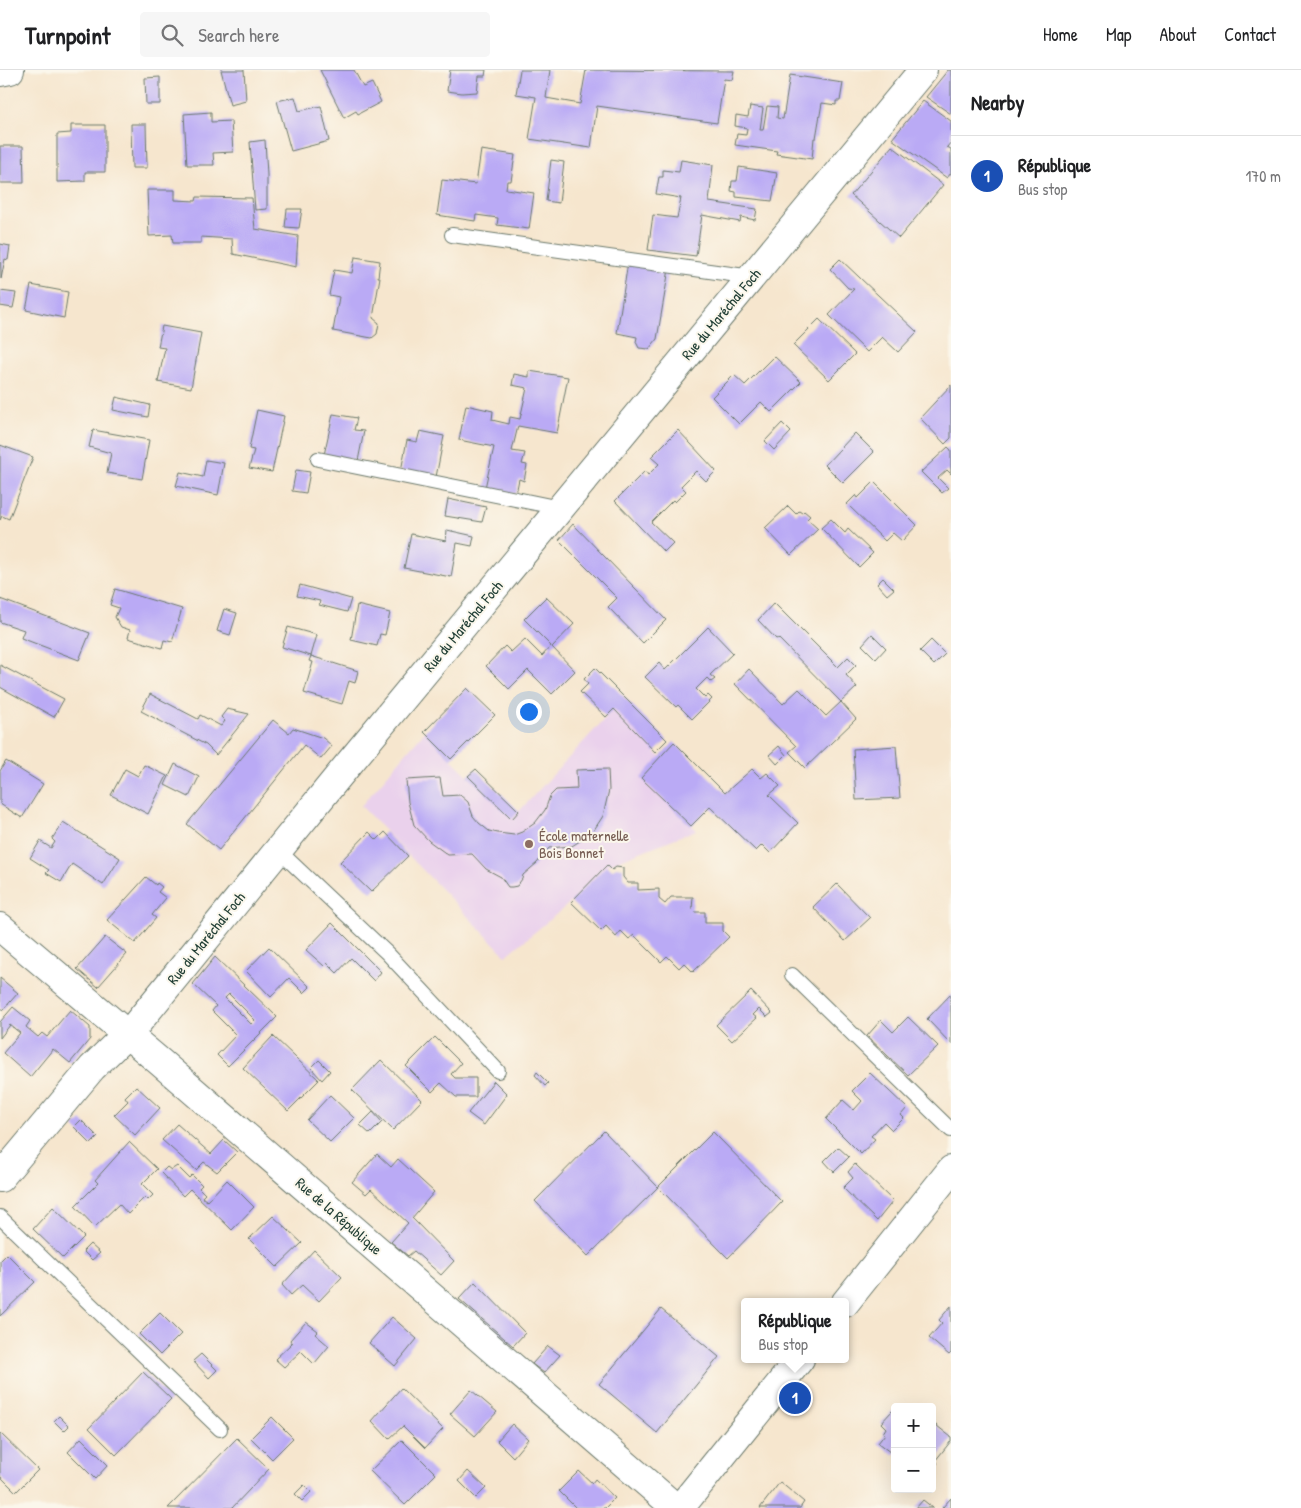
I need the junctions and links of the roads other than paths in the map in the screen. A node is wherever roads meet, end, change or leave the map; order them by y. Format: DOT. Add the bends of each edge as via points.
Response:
graph roads {
  1 [pos="10,70"];
  2 [pos="923,70"];
  3 [pos="0,72"];
  4 [pos="452,235"];
  5 [pos="752,277"];
  6 [pos="318,459"];
  7 [pos="560,508"];
  8 [pos="278,850"];
  9 [pos="0,927"];
  10 [pos="792,975"];
  11 [pos="127,1034"];
  12 [pos="498,1071"];
  13 [pos="951,1130"];
  14 [pos="951,1170"];
  15 [pos="0,1178"];
  16 [pos="0,1217"];
  17 [pos="849,1298"];
  18 [pos="797,1363"];
  19 [pos="220,1429"];
  20 [pos="678,1508"];
  1 -- 3 [label="street"];
  2 -- 5 [label="street, Rue du Maréchal Foch"];
  4 -- 5 [label="lane"];
  5 -- 7 [label="street, Rue du Maréchal Foch"];
  6 -- 7 [label="lane"];
  7 -- 8 [label="street, Rue du Maréchal Foch"];
  8 -- 11 [label="street, Rue du Maréchal Foch"];
  8 -- 12 [label="lane" via="388,954"];
  9 -- 11 [label="street, Rue de la République"];
  10 -- 13 [label="lane"];
  11 -- 15 [label="street, Rue du Maréchal Foch" via="92,1068"];
  11 -- 20 [label="street, Rue de la République"];
  14 -- 17 [label="street"];
  16 -- 19 [label="lane"];
  18 -- 20 [label="street"];
}
